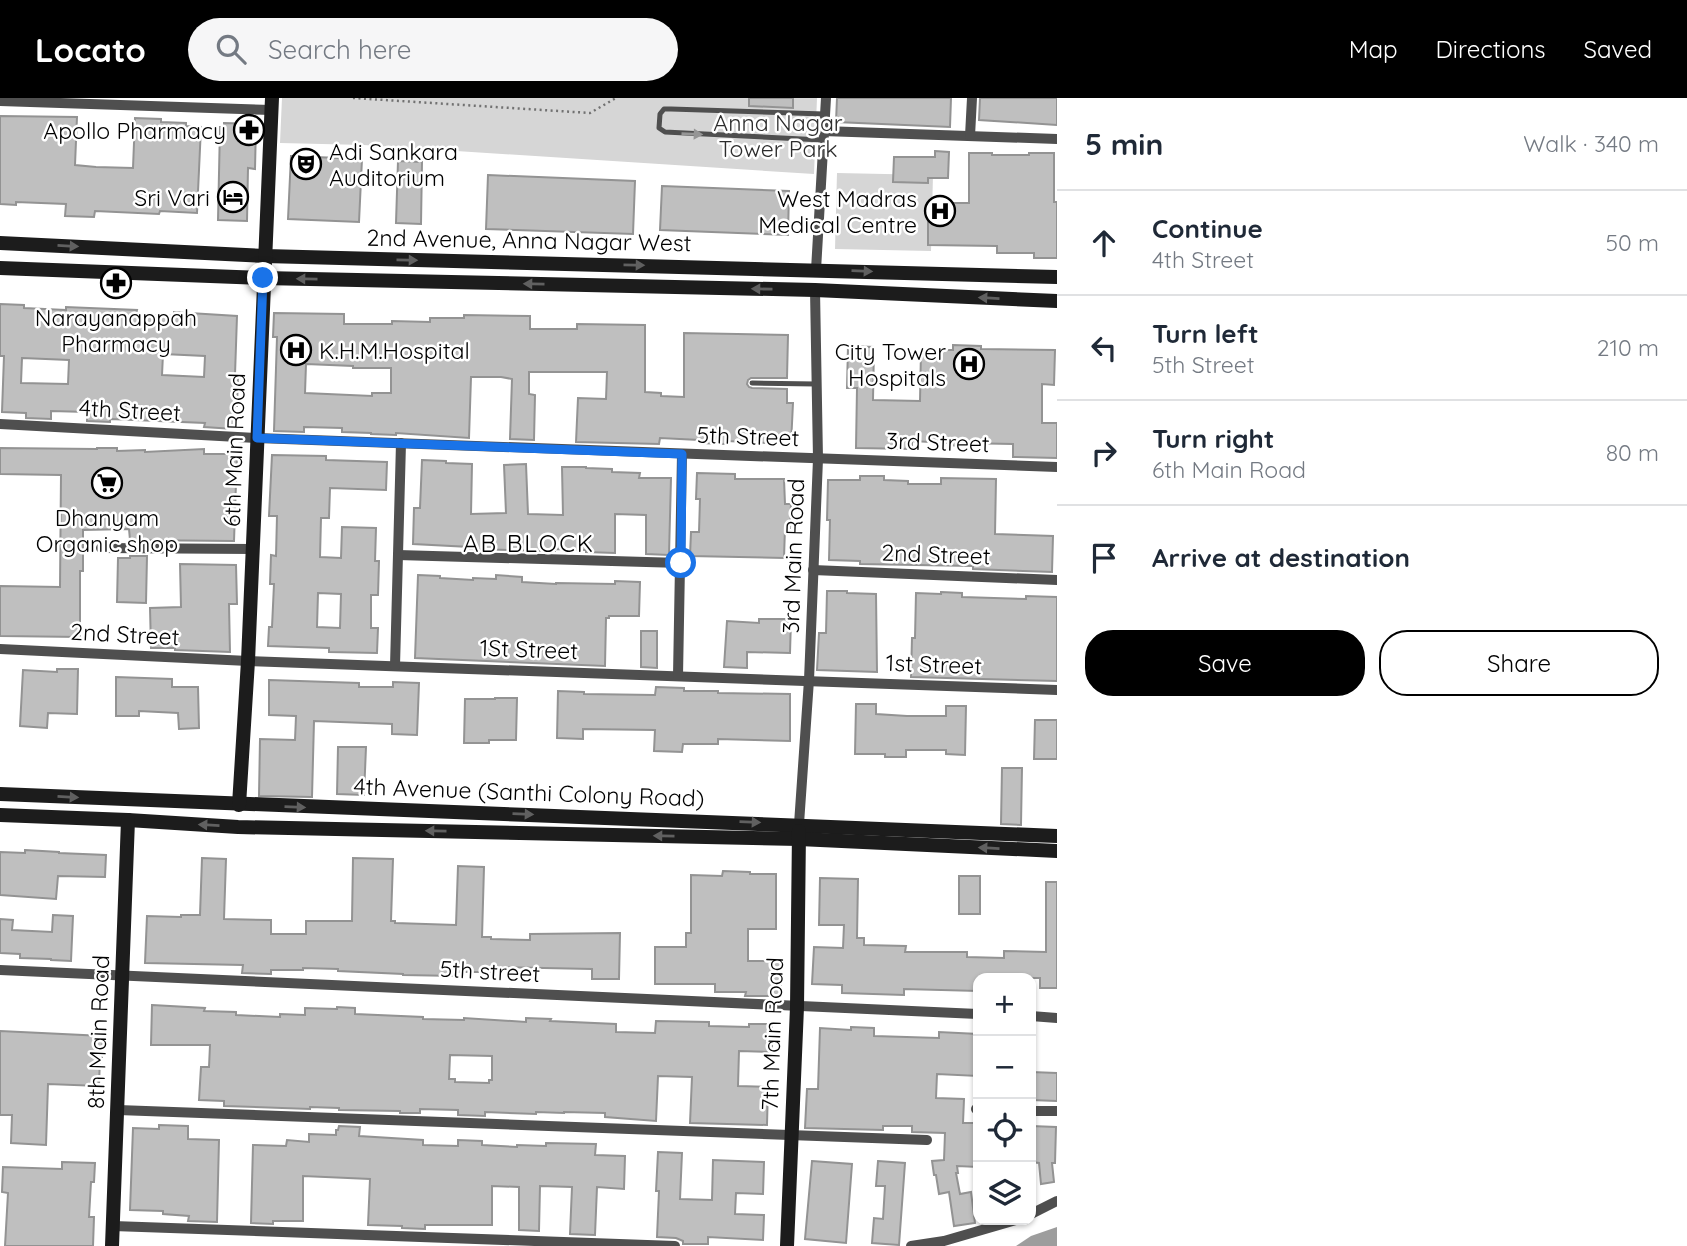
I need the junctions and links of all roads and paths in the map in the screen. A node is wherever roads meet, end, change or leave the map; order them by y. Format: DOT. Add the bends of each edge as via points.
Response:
graph roads {
  1 [pos="353,98"];
  2 [pos="616,98"];
  3 [pos="825,98"];
  4 [pos="972,98"];
  5 [pos="0,101"];
  6 [pos="272,104"];
  7 [pos="824,114"];
  8 [pos="822,135"];
  9 [pos="970,136"];
  10 [pos="1057,139"];
  11 [pos="0,243"];
  12 [pos="265,256"];
  13 [pos="0,268"];
  14 [pos="816,270"];
  15 [pos="1057,277"];
  16 [pos="263,278"];
  17 [pos="815,290"];
  18 [pos="1057,301"];
  19 [pos="751,383"];
  20 [pos="816,384"];
  21 [pos="0,424"];
  22 [pos="257,438"];
  23 [pos="401,443"];
  24 [pos="682,454"];
  25 [pos="818,459"];
  26 [pos="1057,467"];
  27 [pos="101,548"];
  28 [pos="253,549"];
  29 [pos="398,555"];
  30 [pos="681,563"];
  31 [pos="813,570"];
  32 [pos="1057,580"];
  33 [pos="0,649"];
  34 [pos="248,661"];
  35 [pos="395,666"];
  36 [pos="678,676"];
  37 [pos="809,680"];
  38 [pos="1057,690"];
  39 [pos="0,794"];
  40 [pos="239,805"];
  41 [pos="0,815"];
  42 [pos="128,820"];
  43 [pos="799,824"];
  44 [pos="1057,836"];
  45 [pos="799,839"];
  46 [pos="1057,851"];
  47 [pos="0,970"];
  48 [pos="122,974"];
  49 [pos="797,1007"];
  50 [pos="973,1014"];
  51 [pos="1036,1016"];
  52 [pos="1057,1017"];
  53 [pos="118,1110"];
  54 [pos="1036,1111"];
  55 [pos="1057,1111"];
  56 [pos="792,1136"];
  57 [pos="927,1140"];
  58 [pos="1057,1200"];
  59 [pos="1036,1211"];
  60 [pos="999,1225"];
  61 [pos="113,1226"];
  62 [pos="112,1246"];
  63 [pos="664,1246"];
  64 [pos="675,1246"];
  65 [pos="786,1246"];
  66 [pos="911,1246"];
  1 -- 2 [label="path" via="590,113"];
  3 -- 7 [label="street"];
  4 -- 9 [label="street"];
  5 -- 6 [label="street"];
  6 -- 12 [label="street, 6th Main Road"];
  7 -- 8 [label="street"];
  7 -- 8 [label="lane, one-way" via="671,108 660,114 659,128 665,132"];
  8 -- 9 [label="street"];
  8 -- 14 [label="street"];
  9 -- 10 [label="street"];
  11 -- 12 [label="street, 2nd Avenue, Anna Nagar West, one-way"];
  12 -- 14 [label="street, 2nd Avenue, Anna Nagar West, one-way"];
  12 -- 16 [label="street, 6th Main Road"];
  13 -- 16 [label="street, 2nd Avenue, Anna Nagar West"];
  14 -- 15 [label="street, 2nd Avenue, Anna Nagar West, one-way"];
  17 -- 16 [label="street, 2nd Avenue, Anna Nagar West, one-way"];
  16 -- 22 [label="street, 6th Main Road"];
  18 -- 17 [label="street, 2nd Avenue, Anna Nagar West, one-way"];
  17 -- 20 [label="street, 3rd Main Road"];
  19 -- 20 [label="lane"];
  20 -- 25 [label="street, 3rd Main Road"];
  21 -- 22 [label="street, 4th Street"];
  22 -- 23 [label="street, 5th Street"];
  22 -- 28 [label="street, 6th Main Road"];
  23 -- 24 [label="street, 5th Street"];
  23 -- 29 [label="street"];
  24 -- 25 [label="street, 5th Street"];
  24 -- 30 [label="street"];
  25 -- 26 [label="street, 3rd Street"];
  25 -- 31 [label="street, 3rd Main Road"];
  27 -- 28 [label="street"];
  28 -- 34 [label="street, 6th Main Road"];
  29 -- 30 [label="street"];
  29 -- 35 [label="street"];
  30 -- 36 [label="street"];
  31 -- 32 [label="street, 2nd Street"];
  31 -- 37 [label="street, 3rd Main Road"];
  33 -- 34 [label="street, 2nd Street"];
  34 -- 35 [label="street, 1St Street"];
  34 -- 40 [label="street, 6th Main Road"];
  35 -- 36 [label="street, 1St Street"];
  36 -- 37 [label="street, 1St Street"];
  37 -- 38 [label="street, 1st Street"];
  37 -- 43 [label="street, 3rd Main Road"];
  39 -- 40 [label="street, 4th Avenue (Santhi Colony Road), one-way"];
  40 -- 43 [label="street, 4th Avenue (Santhi Colony Road), one-way"];
  41 -- 42 [label="street, 4th Avenue (Santhi Colony Road)"];
  45 -- 42 [label="street, 4th Avenue (Santhi Colony Road), one-way" via="239,827"];
  42 -- 48 [label="street, 8th Main Road"];
  43 -- 44 [label="street, 4th Avenue (Santhi Colony Road)"];
  43 -- 45 [label="street, 7th Main Road"];
  46 -- 45 [label="street, 4th Avenue (Santhi Colony Road), one-way"];
  45 -- 49 [label="street, 7th Main Road"];
  47 -- 48 [label="street, 5th street"];
  48 -- 49 [label="street, 5th street"];
  48 -- 53 [label="street, 8th Main Road"];
  49 -- 50 [label="street, 5th street"];
  49 -- 56 [label="street, 7th Main Road"];
  51 -- 52 [label="street"];
  53 -- 56 [label="street"];
  53 -- 61 [label="street, 8th Main Road"];
  54 -- 55 [label="street"];
  56 -- 57 [label="street"];
  56 -- 65 [label="street, 7th Main Road"];
  58 -- 59 [label="street"];
  60 -- 66 [label="street"];
  61 -- 62 [label="street, 8th Main Road"];
  61 -- 63 [label="street"];
  63 -- 64 [label="street"];
}
